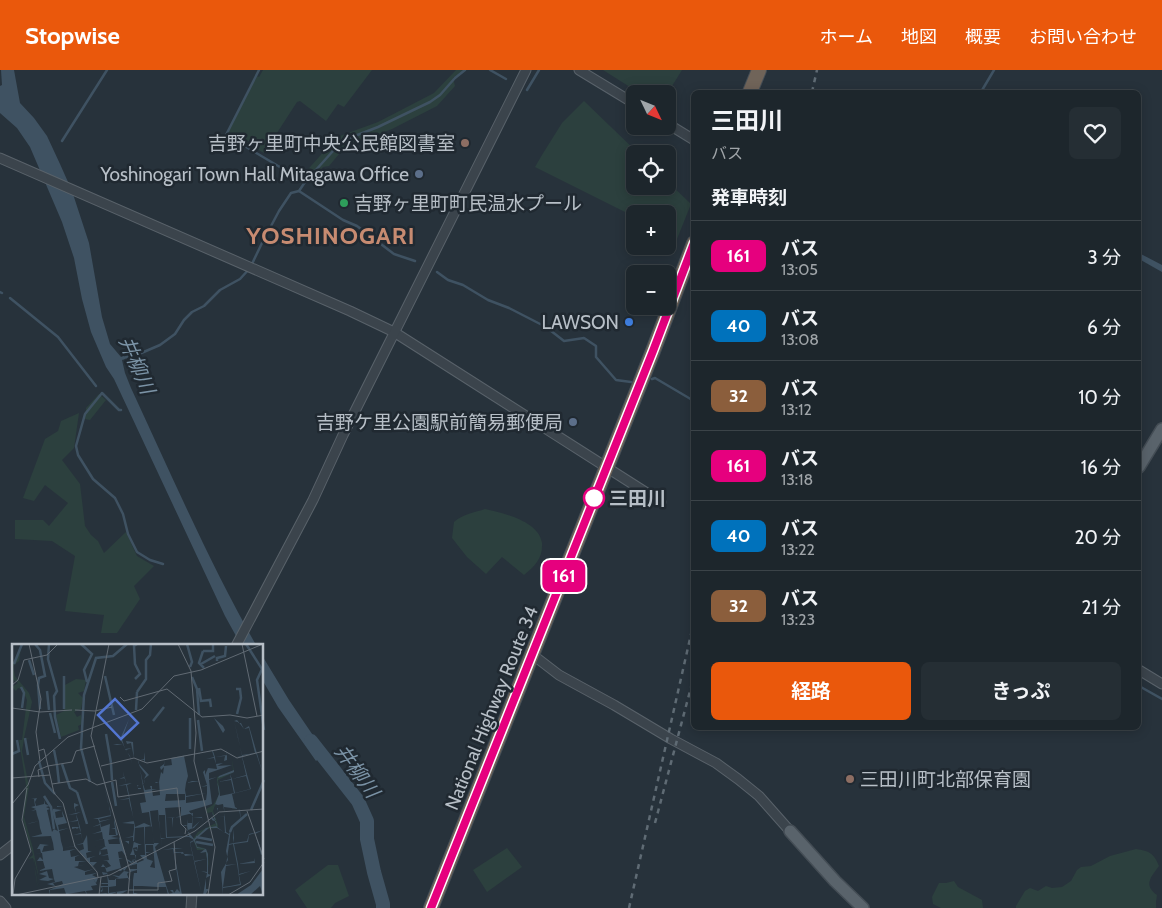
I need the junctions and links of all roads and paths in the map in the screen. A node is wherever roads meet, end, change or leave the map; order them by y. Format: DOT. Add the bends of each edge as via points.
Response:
graph roads {
  1 [pos="526,70"];
  2 [pos="579,70"];
  3 [pos="759,70"];
  4 [pos="751,90"];
  5 [pos="626,99"];
  6 [pos="676,129"];
  7 [pos="691,138"];
  8 [pos="0,158"];
  9 [pos="691,251"];
  10 [pos="394,332"];
  11 [pos="1162,429"];
  12 [pos="1141,464"];
  13 [pos="606,467"];
  14 [pos="661,502"];
  15 [pos="237,644"];
  16 [pos="533,655"];
  17 [pos="1141,671"];
  18 [pos="1162,684"];
  19 [pos="790,831"];
  20 [pos="12,846"];
  21 [pos="0,855"];
  22 [pos="0,901"];
  23 [pos="6,908"];
  24 [pos="431,908"];
  25 [pos="863,908"];
  1 -- 10 [label="street"];
  2 -- 5 [label="street"];
  3 -- 4 [label="highway"];
  6 -- 7 [label="street"];
  8 -- 10 [label="street"];
  9 -- 13 [label="highway, National Highway Route 34"];
  10 -- 13 [label="street"];
  10 -- 15 [label="street" via="313,500"];
  11 -- 12 [label="main road"];
  13 -- 14 [label="street"];
  13 -- 16 [label="highway, National Highway Route 34"];
  16 -- 19 [label="street" via="559,675 716,763 759,796"];
  16 -- 24 [label="highway, National Highway Route 34"];
  17 -- 18 [label="street"];
  19 -- 25 [label="main road"];
  20 -- 21 [label="street"];
  22 -- 23 [label="street"];
}
